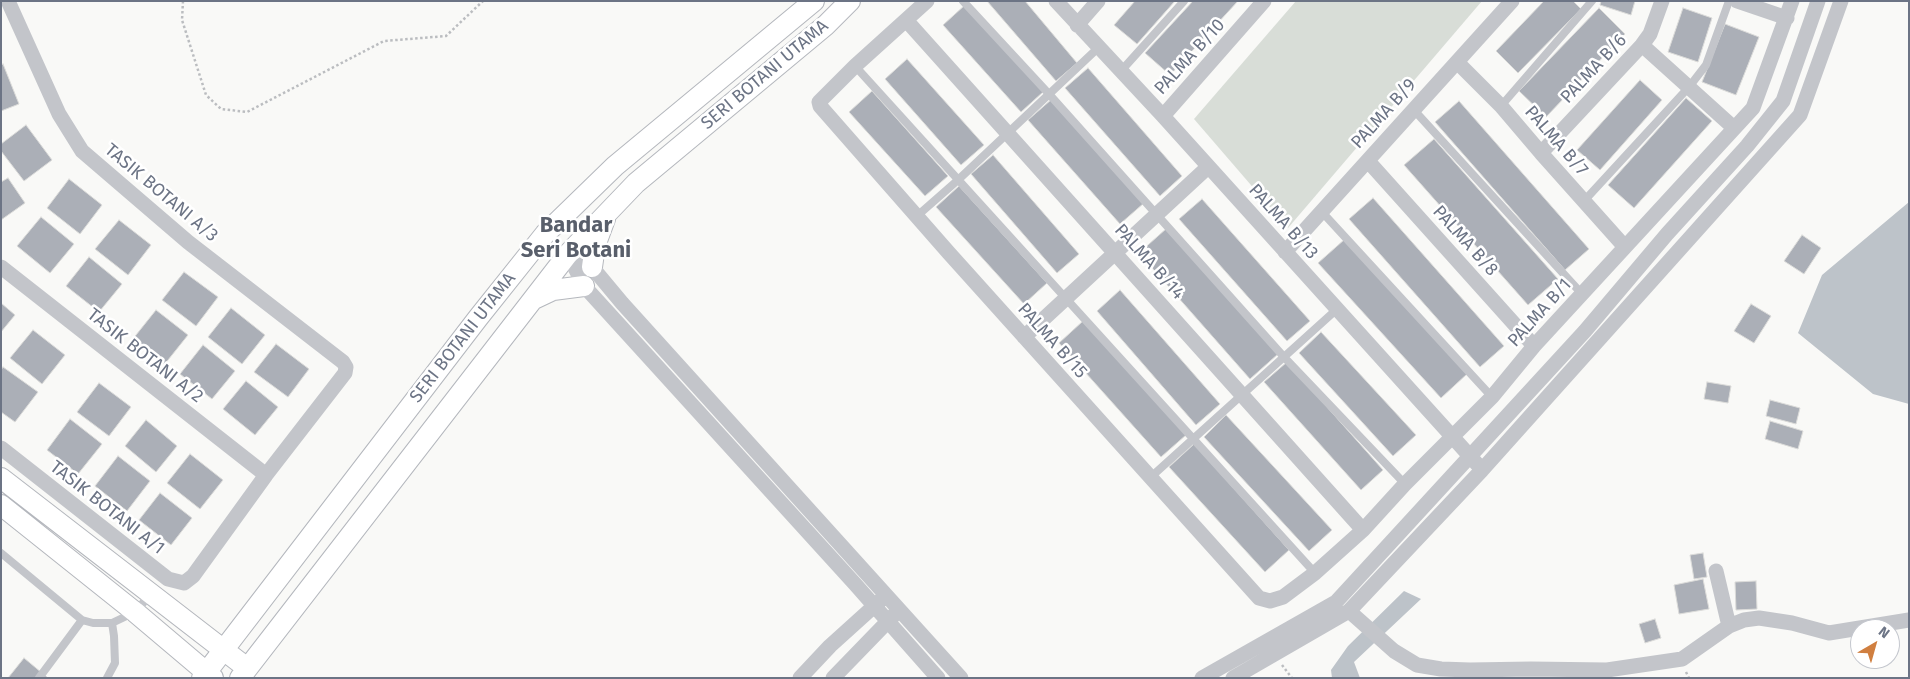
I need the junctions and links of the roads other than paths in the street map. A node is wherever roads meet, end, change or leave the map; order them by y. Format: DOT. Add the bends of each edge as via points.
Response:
graph roads {
  1 [pos="8,1"];
  2 [pos="814,1"];
  3 [pos="850,1"];
  4 [pos="927,1"];
  5 [pos="963,1"];
  6 [pos="1056,1"];
  7 [pos="1098,1"];
  8 [pos="1184,1"];
  9 [pos="1512,1"];
  10 [pos="1592,1"];
  11 [pos="1662,1"];
  12 [pos="1729,1"];
  13 [pos="1737,1"];
  14 [pos="1792,1"];
  15 [pos="1818,1"];
  16 [pos="1841,1"];
  17 [pos="1263,2"];
  18 [pos="1787,18"];
  19 [pos="906,20"];
  20 [pos="1077,25"];
  21 [pos="1642,46"];
  22 [pos="1098,48"];
  23 [pos="1457,62"];
  24 [pos="856,66"];
  25 [pos="1121,71"];
  26 [pos="1689,87"];
  27 [pos="1049,94"];
  28 [pos="1501,106"];
  29 [pos="1413,109"];
  30 [pos="1163,116"];
  31 [pos="1734,128"];
  32 [pos="1008,133"];
  33 [pos="1541,154"];
  34 [pos="1368,161"];
  35 [pos="1208,167"];
  36 [pos="958,180"];
  37 [pos="599,182"];
  38 [pos="1584,201"];
  39 [pos="609,210"];
  40 [pos="1322,212"];
  41 [pos="917,216"];
  42 [pos="1156,216"];
  43 [pos="1624,246"];
  44 [pos="1285,252"];
  45 [pos="1115,253"];
  46 [pos="568,254"];
  47 [pos="528,256"];
  48 [pos="1,267"];
  49 [pos="592,267"];
  50 [pos="584,286"];
  51 [pos="1582,294"];
  52 [pos="1066,299"];
  53 [pos="532,300"];
  54 [pos="1336,310"];
  55 [pos="1024,337"];
  56 [pos="1534,346"];
  57 [pos="1284,357"];
  58 [pos="1243,396"];
  59 [pos="1492,397"];
  60 [pos="1452,438"];
  61 [pos="1194,439"];
  62 [pos="1,448"];
  63 [pos="1470,456"];
  64 [pos="1482,470"];
  65 [pos="266,475"];
  66 [pos="1152,476"];
  67 [pos="1,478"];
  68 [pos="1406,484"];
  69 [pos="1,505"];
  70 [pos="1363,530"];
  71 [pos="1,553"];
  72 [pos="1716,571"];
  73 [pos="1315,573"];
  74 [pos="150,595"];
  75 [pos="887,595"];
  76 [pos="1259,598"];
  77 [pos="874,606"];
  78 [pos="900,610"];
  79 [pos="135,612"];
  80 [pos="1354,616"];
  81 [pos="82,620"];
  82 [pos="1909,620"];
  83 [pos="887,621"];
  84 [pos="112,623"];
  85 [pos="1729,626"];
  86 [pos="224,651"];
  87 [pos="244,673"];
  88 [pos="207,676"];
  89 [pos="39,678"];
  90 [pos="107,678"];
  91 [pos="800,678"];
  92 [pos="832,678"];
  93 [pos="938,678"];
  94 [pos="961,678"];
  95 [pos="1202,678"];
  96 [pos="1233,678"];
  1 -- 65 [label="street, TASIK BOTANI A/3" via="59,114 82,151 188,242 346,367 345,373"];
  2 -- 37 [label="main road, SERI BOTANI UTAMA"];
  3 -- 39 [label="main road, SERI BOTANI UTAMA" via="826,25 636,182"];
  4 -- 19 [label="street"];
  5 -- 27 [label="lane"];
  6 -- 20 [label="street, PALMA B/13"];
  7 -- 20 [label="street"];
  8 -- 25 [label="lane"];
  9 -- 23 [label="street, PALMA B/9"];
  10 -- 28 [label="lane"];
  11 -- 21 [label="street, PALMA B/6"];
  12 -- 26 [label="lane" via="1706,65"];
  13 -- 18 [label="street"];
  14 -- 18 [label="street, PALMA B/1"];
  15 -- 63 [label="street" via="1783,101 1585,331"];
  16 -- 64 [label="street" via="1800,115"];
  17 -- 30 [label="street, PALMA B/10"];
  18 -- 31 [label="street, PALMA B/1" via="1753,108"];
  19 -- 24 [label="street"];
  19 -- 32 [label="street, PALMA B/14"];
  20 -- 22 [label="street, PALMA B/13"];
  21 -- 26 [label="street"];
  21 -- 33 [label="street, PALMA B/6"];
  22 -- 25 [label="street, PALMA B/13"];
  22 -- 27 [label="lane"];
  23 -- 28 [label="street, PALMA B/7"];
  23 -- 29 [label="street, PALMA B/9"];
  24 -- 36 [label="lane"];
  24 -- 41 [label="street, PALMA B/15" via="822,99 820,106"];
  25 -- 30 [label="street, PALMA B/13"];
  26 -- 31 [label="street"];
  26 -- 38 [label="lane"];
  27 -- 32 [label="lane"];
  27 -- 42 [label="lane"];
  28 -- 33 [label="street, PALMA B/7"];
  29 -- 34 [label="street, PALMA B/9"];
  29 -- 51 [label="lane"];
  30 -- 35 [label="street, PALMA B/13"];
  31 -- 43 [label="street, PALMA B/1" via="1692,177"];
  32 -- 36 [label="lane"];
  32 -- 45 [label="street, PALMA B/14"];
  33 -- 38 [label="street, PALMA B/7"];
  34 -- 40 [label="street, PALMA B/9"];
  34 -- 56 [label="street, PALMA B/8"];
  35 -- 42 [label="street"];
  35 -- 44 [label="street, PALMA B/13"];
  36 -- 41 [label="lane"];
  36 -- 52 [label="lane"];
  37 -- 46 [label="main road" via="569,229"];
  37 -- 47 [label="main road, SERI BOTANI UTAMA" via="545,234"];
  38 -- 43 [label="street, PALMA B/7"];
  39 -- 46 [label="main road, SERI BOTANI UTAMA"];
  39 -- 49 [label="main road" via="595,246"];
  40 -- 44 [label="street, PALMA B/9"];
  40 -- 59 [label="lane"];
  41 -- 55 [label="street, PALMA B/15"];
  42 -- 45 [label="street"];
  42 -- 57 [label="lane"];
  43 -- 51 [label="street, PALMA B/1"];
  44 -- 54 [label="street, PALMA B/13"];
  45 -- 52 [label="street"];
  45 -- 58 [label="street, PALMA B/14"];
  46 -- 47 [label="main road" via="545,252"];
  46 -- 49 [label="street"];
  46 -- 50 [label="street"];
  46 -- 53 [label="main road, SERI BOTANI UTAMA"];
  47 -- 86 [label="main road, SERI BOTANI UTAMA"];
  48 -- 65 [label="street, TASIK BOTANI A/2"];
  49 -- 75 [label="street"];
  50 -- 53 [label="main road" via="553,290"];
  50 -- 77 [label="street"];
  51 -- 56 [label="street, PALMA B/1"];
  52 -- 55 [label="street"];
  52 -- 61 [label="lane"];
  53 -- 87 [label="main road, SERI BOTANI UTAMA"];
  54 -- 57 [label="lane"];
  54 -- 60 [label="street, PALMA B/13"];
  55 -- 66 [label="street, PALMA B/15"];
  56 -- 59 [label="street, PALMA B/1"];
  57 -- 58 [label="lane"];
  57 -- 68 [label="lane"];
  58 -- 61 [label="lane"];
  58 -- 70 [label="street, PALMA B/14"];
  59 -- 60 [label="street, PALMA B/1"];
  60 -- 63 [label="street, PALMA B/13"];
  60 -- 68 [label="street, PALMA B/1"];
  61 -- 66 [label="lane"];
  61 -- 73 [label="lane"];
  62 -- 65 [label="street, TASIK BOTANI A/1" via="168,579 184,584"];
  63 -- 64 [label="street, PALMA B/13"];
  63 -- 95 [label="street" via="1336,602"];
  64 -- 80 [label="street"];
  66 -- 76 [label="street, PALMA B/15"];
  67 -- 74 [label="main road"];
  68 -- 70 [label="street, PALMA B/1"];
  69 -- 79 [label="main road"];
  70 -- 73 [label="street, PALMA B/1"];
  71 -- 81 [label="lane"];
  72 -- 85 [label="street"];
  73 -- 76 [label="street, PALMA B/1" via="1283,597 1270,601"];
  74 -- 79 [label="lane"];
  74 -- 86 [label="main road"];
  75 -- 77 [label="street"];
  75 -- 78 [label="street"];
  77 -- 83 [label="street"];
  77 -- 91 [label="street"];
  78 -- 83 [label="street"];
  78 -- 94 [label="street"];
  79 -- 84 [label="lane"];
  79 -- 88 [label="main road"];
  80 -- 85 [label="street" via="1417,665 1441,670 1607,670 1682,659"];
  80 -- 96 [label="street"];
  81 -- 84 [label="lane"];
  81 -- 89 [label="lane"];
  82 -- 85 [label="street" via="1829,633 1759,618"];
  83 -- 92 [label="street"];
  83 -- 93 [label="street"];
  84 -- 90 [label="lane" via="115,663"];
  86 -- 87 [label="main road"];
  86 -- 88 [label="main road, SERI BOTANI UTAMA"];
}
